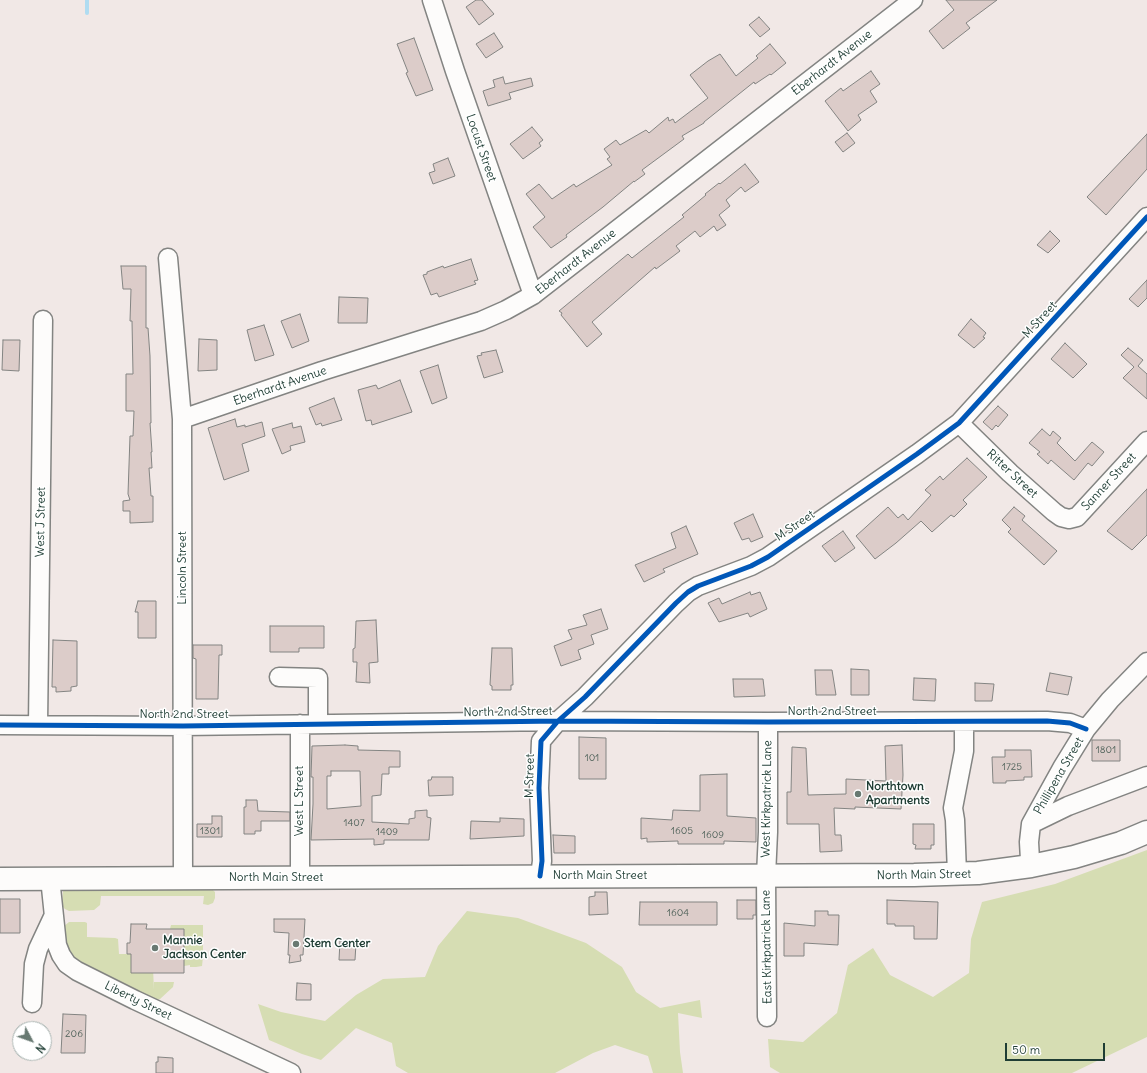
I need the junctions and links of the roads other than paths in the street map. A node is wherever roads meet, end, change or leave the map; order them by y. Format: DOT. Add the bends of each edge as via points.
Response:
graph roads {
  1 [pos="432,0"];
  2 [pos="913,0"];
  3 [pos="1147,217"];
  4 [pos="168,258"];
  5 [pos="533,295"];
  6 [pos="43,320"];
  7 [pos="182,419"];
  8 [pos="959,423"];
  9 [pos="1147,441"];
  10 [pos="1069,519"];
  11 [pos="1147,662"];
  12 [pos="279,677"];
  13 [pos="558,721"];
  14 [pos="768,722"];
  15 [pos="964,722"];
  16 [pos="0,724"];
  17 [pos="300,724"];
  18 [pos="318,724"];
  19 [pos="38,725"];
  20 [pos="183,726"];
  21 [pos="1086,729"];
  22 [pos="1147,776"];
  23 [pos="1031,824"];
  24 [pos="1147,832"];
  25 [pos="1031,866"];
  26 [pos="957,874"];
  27 [pos="540,876"];
  28 [pos="766,876"];
  29 [pos="0,878"];
  30 [pos="50,878"];
  31 [pos="183,878"];
  32 [pos="300,878"];
  33 [pos="54,916"];
  34 [pos="32,1003"];
  35 [pos="767,1017"];
  36 [pos="291,1073"];
  1 -- 5 [label="street, Locust Street" via="454,71"];
  2 -- 5 [label="street, Eberhardt Avenue"];
  3 -- 8 [label="street, M Street"];
  4 -- 7 [label="street, Lincoln Street"];
  5 -- 7 [label="street, Eberhardt Avenue" via="481,321 322,371"];
  6 -- 19 [label="street, West J Street"];
  7 -- 20 [label="street, Lincoln Street"];
  8 -- 10 [label="street, Ritter Street" via="1054,512"];
  8 -- 13 [label="street, M Street" via="768,557 688,592"];
  9 -- 10 [label="street, Sanner Street" via="1077,517"];
  11 -- 21 [label="street, Phillipena Street"];
  12 -- 18 [label="street" via="318,678"];
  13 -- 14 [label="street, North 2nd Street"];
  13 -- 18 [label="street, North 2nd Street"];
  13 -- 27 [label="street, M Street" via="541,741"];
  14 -- 15 [label="street, North 2nd Street"];
  14 -- 28 [label="street, West Kirkpatrick Lane"];
  15 -- 21 [label="street, North 2nd Street" via="1048,721 1070,723"];
  15 -- 26 [label="street" via="964,751 953,808"];
  16 -- 19 [label="street, North 2nd Street"];
  17 -- 18 [label="street, North 2nd Street"];
  17 -- 20 [label="street, North 2nd Street"];
  17 -- 32 [label="street, West L Street"];
  19 -- 20 [label="street, North 2nd Street"];
  20 -- 31 [label="street, Lincoln Street"];
  21 -- 23 [label="street, Phillipena Street"];
  22 -- 23 [label="street" via="1068,806"];
  23 -- 25 [label="street, Phillipena Street"];
  24 -- 25 [label="main road, North Main Street" via="1074,857"];
  25 -- 26 [label="main road, North Main Street"];
  26 -- 28 [label="main road, North Main Street"];
  27 -- 28 [label="main road, North Main Street"];
  27 -- 32 [label="main road, North Main Street"];
  28 -- 35 [label="street, East Kirkpatrick Lane"];
  29 -- 30 [label="main road, North Main Street"];
  30 -- 31 [label="main road, North Main Street"];
  30 -- 33 [label="street, Liberty Street"];
  31 -- 32 [label="main road, North Main Street"];
  33 -- 34 [label="street" via="38,949 34,964"];
  33 -- 36 [label="street, Liberty Street" via="57,945 61,955 67,964 77,971"];
}
